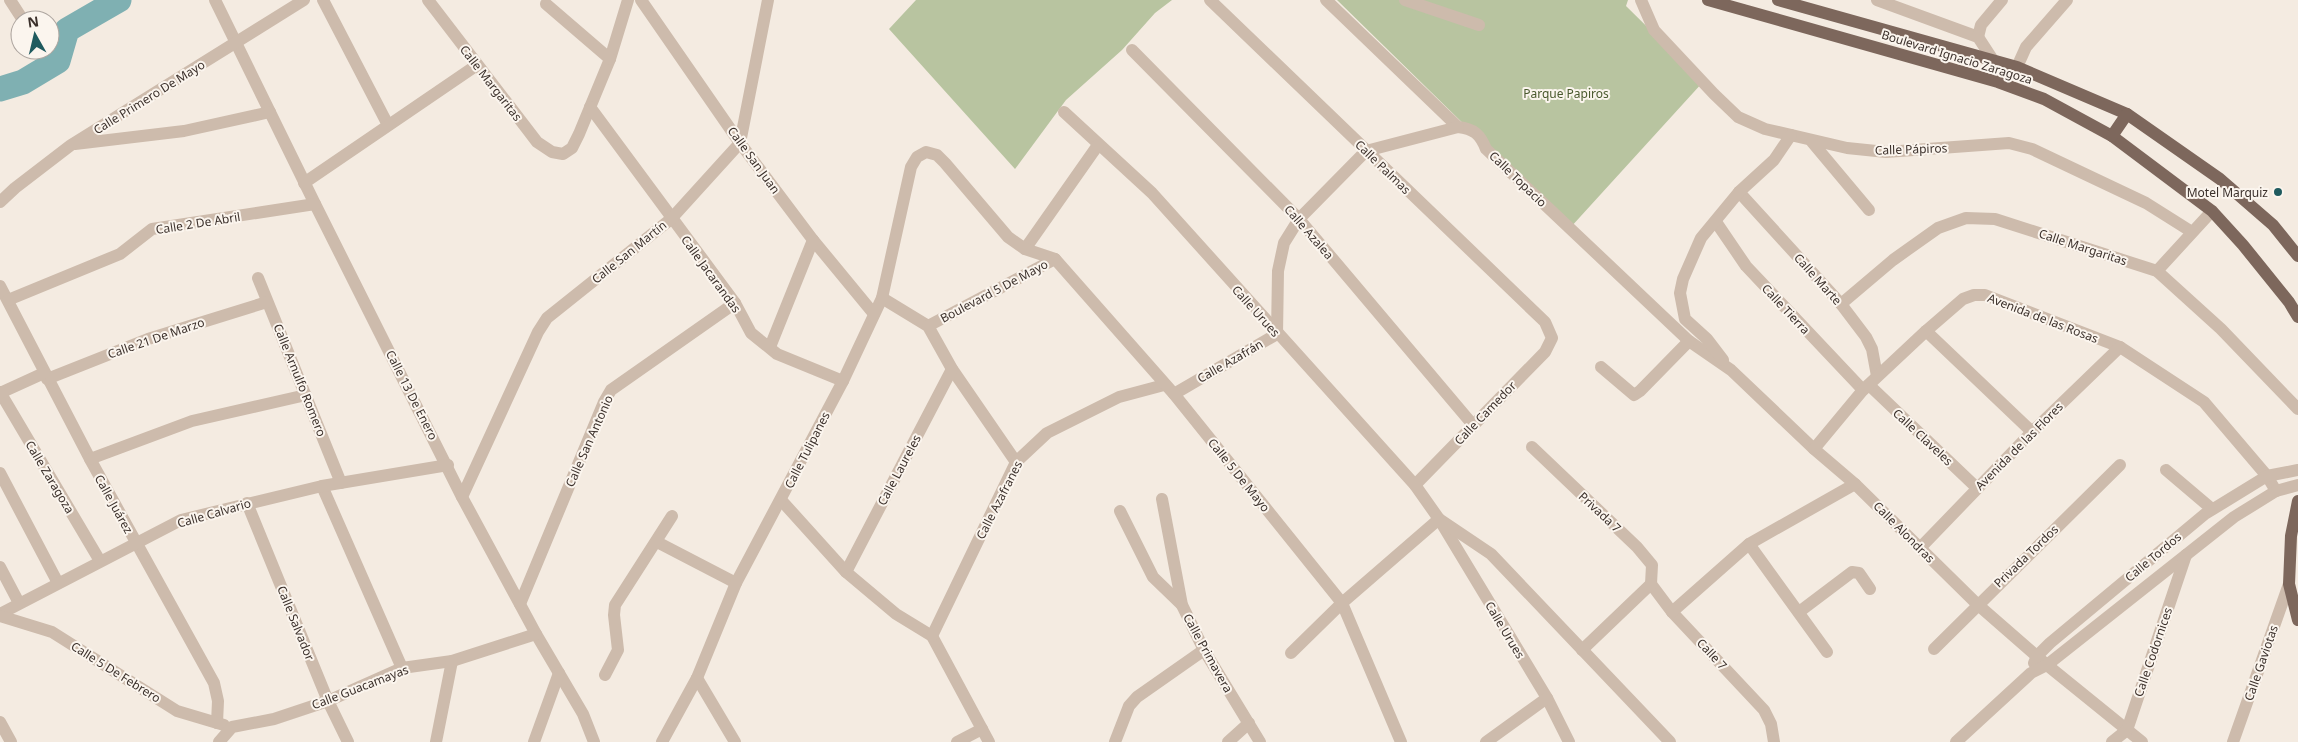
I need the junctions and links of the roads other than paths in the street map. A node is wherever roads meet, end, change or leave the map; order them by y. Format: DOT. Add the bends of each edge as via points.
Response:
graph roads {
  1 [pos="216,0"];
  2 [pos="304,0"];
  3 [pos="323,0"];
  4 [pos="428,0"];
  5 [pos="628,0"];
  6 [pos="641,0"];
  7 [pos="768,0"];
  8 [pos="1210,0"];
  9 [pos="1326,0"];
  10 [pos="1405,0"];
  11 [pos="1641,0"];
  12 [pos="1708,0"];
  13 [pos="1778,0"];
  14 [pos="1876,0"];
  15 [pos="2002,0"];
  16 [pos="2067,0"];
  17 [pos="1894,3"];
  18 [pos="546,4"];
  19 [pos="1479,25"];
  20 [pos="1978,37"];
  21 [pos="236,44"];
  22 [pos="1132,50"];
  23 [pos="610,59"];
  24 [pos="1993,60"];
  25 [pos="477,65"];
  26 [pos="2017,67"];
  27 [pos="590,107"];
  28 [pos="270,112"];
  29 [pos="1064,112"];
  30 [pos="2127,114"];
  31 [pos="388,125"];
  32 [pos="1458,127"];
  33 [pos="1791,135"];
  34 [pos="2112,136"];
  35 [pos="1812,142"];
  36 [pos="740,143"];
  37 [pos="71,145"];
  38 [pos="1098,145"];
  39 [pos="1366,151"];
  40 [pos="304,183"];
  41 [pos="1739,192"];
  42 [pos="0,202"];
  43 [pos="315,204"];
  44 [pos="1870,210"];
  45 [pos="2212,211"];
  46 [pos="671,219"];
  47 [pos="1299,219"];
  48 [pos="1716,222"];
  49 [pos="2192,232"];
  50 [pos="813,240"];
  51 [pos="1024,249"];
  52 [pos="2298,256"];
  53 [pos="1055,259"];
  54 [pos="2157,271"];
  55 [pos="258,278"];
  56 [pos="0,286"];
  57 [pos="882,298"];
  58 [pos="8,300"];
  59 [pos="267,302"];
  60 [pos="735,303"];
  61 [pos="1841,304"];
  62 [pos="874,314"];
  63 [pos="2298,317"];
  64 [pos="1667,321"];
  65 [pos="928,326"];
  66 [pos="1926,331"];
  67 [pos="1277,334"];
  68 [pos="1552,338"];
  69 [pos="1689,341"];
  70 [pos="770,346"];
  71 [pos="2120,347"];
  72 [pos="1601,367"];
  73 [pos="952,369"];
  74 [pos="1731,370"];
  75 [pos="46,376"];
  76 [pos="843,381"];
  77 [pos="1870,384"];
  78 [pos="1164,385"];
  79 [pos="0,392"];
  80 [pos="1174,394"];
  81 [pos="306,395"];
  82 [pos="2298,409"];
  83 [pos="1473,425"];
  84 [pos="2032,432"];
  85 [pos="1532,447"];
  86 [pos="1814,449"];
  87 [pos="90,459"];
  88 [pos="1016,462"];
  89 [pos="448,465"];
  90 [pos="2120,465"];
  91 [pos="2166,470"];
  92 [pos="2298,470"];
  93 [pos="0,473"];
  94 [pos="2267,476"];
  95 [pos="341,483"];
  96 [pos="1855,484"];
  97 [pos="2298,484"];
  98 [pos="1415,485"];
  99 [pos="322,486"];
  100 [pos="1977,488"];
  101 [pos="2276,491"];
  102 [pos="462,497"];
  103 [pos="1162,499"];
  104 [pos="781,500"];
  105 [pos="2298,501"];
  106 [pos="247,503"];
  107 [pos="2212,509"];
  108 [pos="1120,511"];
  109 [pos="672,516"];
  110 [pos="1439,519"];
  111 [pos="657,542"];
  112 [pos="136,543"];
  113 [pos="1749,544"];
  114 [pos="1920,548"];
  115 [pos="2294,551"];
  116 [pos="2186,556"];
  117 [pos="100,561"];
  118 [pos="0,567"];
  119 [pos="846,572"];
  120 [pos="58,583"];
  121 [pos="736,583"];
  122 [pos="1651,584"];
  123 [pos="2289,584"];
  124 [pos="1870,589"];
  125 [pos="19,603"];
  126 [pos="1342,603"];
  127 [pos="520,604"];
  128 [pos="1977,604"];
  129 [pos="1182,605"];
  130 [pos="1672,612"];
  131 [pos="1799,612"];
  132 [pos="0,615"];
  133 [pos="2298,620"];
  134 [pos="536,634"];
  135 [pos="932,636"];
  136 [pos="1934,649"];
  137 [pos="1204,650"];
  138 [pos="1582,650"];
  139 [pos="1827,652"];
  140 [pos="1292,653"];
  141 [pos="2037,656"];
  142 [pos="452,661"];
  143 [pos="2047,665"];
  144 [pos="402,668"];
  145 [pos="558,673"];
  146 [pos="2030,673"];
  147 [pos="605,675"];
  148 [pos="697,678"];
  149 [pos="1546,698"];
  150 [pos="328,700"];
  151 [pos="0,722"];
  152 [pos="217,723"];
  153 [pos="1249,723"];
  154 [pos="232,727"];
  155 [pos="982,729"];
  156 [pos="2127,730"];
  157 [pos="728,739"];
  158 [pos="11,742"];
  159 [pos="220,742"];
  160 [pos="348,742"];
  161 [pos="436,742"];
  162 [pos="534,742"];
  163 [pos="594,742"];
  164 [pos="662,742"];
  165 [pos="957,742"];
  166 [pos="990,742"];
  167 [pos="1115,742"];
  168 [pos="1228,742"];
  169 [pos="1260,742"];
  170 [pos="1401,742"];
  171 [pos="1486,742"];
  172 [pos="1569,742"];
  173 [pos="1670,742"];
  174 [pos="1774,742"];
  175 [pos="1956,742"];
  176 [pos="2112,742"];
  177 [pos="2142,742"];
  178 [pos="2234,742"];
  1 -- 21 [label="street, Calle 13 De Enero"];
  2 -- 21 [label="street, Calle Primero De Mayo"];
  3 -- 31 [label="street"];
  4 -- 25 [label="street, Calle Margaritas"];
  5 -- 23 [label="street"];
  6 -- 36 [label="street, Calle San Juan"];
  7 -- 36 [label="street"];
  8 -- 39 [label="street, Calle Palmas"];
  9 -- 32 [label="street, Calle Topacio"];
  10 -- 19 [label="street"];
  11 -- 33 [label="street, Calle Pápiros" via="1654,30 1738,117 1765,130"];
  12 -- 34 [label="main road, Boulevard Ignacio Zaragoza" via="1998,82 2044,99"];
  13 -- 24 [label="main road, Boulevard Ignacio Zaragoza"];
  14 -- 17 [label="street"];
  15 -- 20 [label="street" via="1981,25"];
  16 -- 26 [label="street" via="2026,47"];
  17 -- 20 [label="street"];
  18 -- 23 [label="street"];
  20 -- 24 [label="street"];
  21 -- 28 [label="street, Calle 13 De Enero"];
  21 -- 37 [label="street, Calle Primero De Mayo"];
  22 -- 47 [label="street, Calle Azalea"];
  23 -- 27 [label="street"];
  24 -- 26 [label="main road, Boulevard Ignacio Zaragoza"];
  25 -- 27 [label="street, Calle Margaritas" via="537,142 552,152 563,154 572,148"];
  25 -- 31 [label="street"];
  26 -- 30 [label="main road, Boulevard Ignacio Zaragoza"];
  27 -- 46 [label="street, Calle Jacarandas"];
  28 -- 37 [label="street" via="184,132"];
  28 -- 40 [label="street, Calle 13 De Enero"];
  29 -- 38 [label="street, Calle Urues"];
  30 -- 34 [label="main road"];
  30 -- 52 [label="main road, Boulevard Ignacio Zaragoza" via="2220,179 2273,225"];
  31 -- 40 [label="street"];
  32 -- 39 [label="street"];
  32 -- 64 [label="street, Calle Topacio" via="1471,129 1480,136 1486,148"];
  33 -- 35 [label="street, Calle Pápiros"];
  33 -- 41 [label="street" via="1774,160"];
  34 -- 45 [label="main road, Boulevard Ignacio Zaragoza"];
  35 -- 44 [label="street"];
  35 -- 49 [label="street, Calle Pápiros" via="1886,152 2009,143 2032,149 2146,203"];
  36 -- 46 [label="street, Calle San Martín"];
  36 -- 50 [label="street, Calle San Juan"];
  37 -- 42 [label="street, Calle Primero De Mayo"];
  38 -- 51 [label="street"];
  38 -- 67 [label="street, Calle Urues" via="1152,193"];
  39 -- 47 [label="street, Calle Azafrán"];
  39 -- 68 [label="street, Calle Palmas" via="1545,322"];
  40 -- 43 [label="street, Calle 13 De Enero"];
  41 -- 48 [label="street"];
  41 -- 61 [label="street, Calle Marte"];
  43 -- 58 [label="street, Calle 2 De Abril" via="152,229 120,254"];
  43 -- 89 [label="street, Calle 13 De Enero"];
  45 -- 49 [label="street"];
  45 -- 63 [label="main road, Boulevard Ignacio Zaragoza" via="2243,245"];
  46 -- 60 [label="street, Calle Jacarandas"];
  46 -- 102 [label="street, Calle San Martín" via="547,318"];
  47 -- 67 [label="street, Calle Azafrán" via="1284,243 1278,271"];
  47 -- 83 [label="street, Calle Azalea"];
  48 -- 74 [label="street" via="1701,238 1689,260 1680,293 1681,305 1686,319 1707,339"];
  48 -- 77 [label="street, Calle Tierra" via="1746,266"];
  49 -- 54 [label="street"];
  50 -- 62 [label="street, Calle San Juan"];
  50 -- 70 [label="street"];
  51 -- 53 [label="street"];
  51 -- 57 [label="street, Calle Tulipanes" via="1008,237 937,155 926,152 917,157 912,167"];
  53 -- 65 [label="street, Boulevard 5 De Mayo"];
  53 -- 78 [label="street, Calle 5 De Mayo"];
  54 -- 61 [label="street, Calle Margaritas" via="2005,221 1966,218 1929,233"];
  54 -- 82 [label="street, Calle Margaritas" via="2221,329"];
  55 -- 59 [label="street, Calle Arnulfo Romero"];
  56 -- 58 [label="street, Calle Juárez"];
  57 -- 62 [label="street, Calle Tulipanes"];
  57 -- 65 [label="street, Boulevard 5 De Mayo"];
  58 -- 75 [label="street, Calle Juárez"];
  59 -- 75 [label="street, Calle 21 De Marzo" via="148,339"];
  59 -- 81 [label="street, Calle Arnulfo Romero"];
  60 -- 70 [label="street, Calle Jacarandas" via="751,333"];
  60 -- 127 [label="street, Calle San Antonio" via="611,390"];
  61 -- 77 [label="street, Calle Marte" via="1872,350"];
  62 -- 76 [label="street, Calle Tulipanes"];
  64 -- 69 [label="street, Calle Alondras"];
  65 -- 73 [label="street"];
  66 -- 71 [label="street, Avenida de las Rosas" via="1962,299 1985,295"];
  66 -- 77 [label="street, Avenida de las Rosas"];
  66 -- 84 [label="street"];
  67 -- 80 [label="street, Calle Azafrán"];
  67 -- 98 [label="street, Calle Urues"];
  68 -- 83 [label="street, Calle Camedor" via="1545,352"];
  69 -- 72 [label="street" via="1634,395"];
  69 -- 74 [label="street, Calle Alondras"];
  70 -- 76 [label="street, Calle Jacarandas" via="777,354"];
  71 -- 84 [label="street, Avenida de las Flores"];
  71 -- 94 [label="street, Avenida de las Rosas" via="2204,402"];
  73 -- 88 [label="street"];
  73 -- 119 [label="street, Calle Laureles"];
  74 -- 86 [label="street, Calle Alondras"];
  75 -- 79 [label="street, Calle 21 De Marzo"];
  75 -- 87 [label="street, Calle Juárez"];
  76 -- 104 [label="street, Calle Tulipanes"];
  77 -- 86 [label="street, Avenida de las Rosas"];
  77 -- 100 [label="street, Calle Claveles"];
  78 -- 80 [label="street, Calle 5 De Mayo"];
  78 -- 88 [label="street, Calle Azafranes" via="1119,397 1047,432"];
  79 -- 117 [label="street, Calle Zaragoza"];
  80 -- 126 [label="street, Calle 5 De Mayo"];
  81 -- 87 [label="street" via="192,421"];
  81 -- 95 [label="street, Calle Arnulfo Romero"];
  83 -- 98 [label="street, Calle Camedor"];
  84 -- 100 [label="street, Avenida de las Flores"];
  85 -- 122 [label="street, Privada 7" via="1637,547 1652,565"];
  86 -- 96 [label="street, Calle Alondras"];
  87 -- 112 [label="street, Calle Juárez"];
  88 -- 135 [label="street, Calle Azafranes"];
  89 -- 95 [label="street, Calle Calvario"];
  89 -- 102 [label="street, Calle 13 De Enero"];
  90 -- 128 [label="street, Privada Tordos"];
  91 -- 107 [label="street"];
  92 -- 94 [label="street, Calle Tordos"];
  93 -- 120 [label="street"];
  94 -- 101 [label="street, Avenida de las Rosas"];
  94 -- 107 [label="street, Calle Tordos"];
  95 -- 99 [label="street, Calle Calvario"];
  96 -- 113 [label="street"];
  96 -- 114 [label="street, Calle Alondras"];
  97 -- 101 [label="street, Calle Tordos"];
  98 -- 110 [label="street, Calle Urues"];
  99 -- 106 [label="street, Calle Calvario"];
  99 -- 144 [label="street"];
  100 -- 114 [label="street, Avenida de las Flores"];
  101 -- 116 [label="street, Calle Tordos" via="2234,517"];
  102 -- 127 [label="street, Calle 13 De Enero"];
  103 -- 129 [label="street, Calle Primavera"];
  104 -- 119 [label="street"];
  104 -- 121 [label="street, Calle Tulipanes"];
  105 -- 115 [label="main road"];
  106 -- 112 [label="street, Calle Calvario" via="181,520"];
  106 -- 150 [label="street, Calle Salvador"];
  107 -- 141 [label="street, Calle Tordos"];
  108 -- 129 [label="street" via="1153,577"];
  109 -- 111 [label="street"];
  110 -- 126 [label="street"];
  110 -- 138 [label="street, Calle Urues" via="1491,554"];
  110 -- 149 [label="street, Calle Urues"];
  111 -- 121 [label="street"];
  111 -- 147 [label="street" via="616,605 618,650"];
  112 -- 117 [label="street, Calle Calvario"];
  112 -- 152 [label="street, Calle Juárez" via="214,683 218,701"];
  113 -- 130 [label="street"];
  113 -- 131 [label="street"];
  114 -- 128 [label="street, Calle Alondras"];
  115 -- 123 [label="main road"];
  116 -- 143 [label="street, Calle Tordos"];
  116 -- 156 [label="street, Calle Codornices"];
  117 -- 120 [label="street, Calle Calvario"];
  118 -- 125 [label="street"];
  119 -- 135 [label="street" via="896,614"];
  120 -- 125 [label="street, Calle Calvario"];
  121 -- 148 [label="street, Calle Tulipanes"];
  122 -- 130 [label="street, Calle 7"];
  122 -- 138 [label="street"];
  123 -- 133 [label="main road"];
  123 -- 178 [label="street, Calle Gaviotas"];
  124 -- 131 [label="street" via="1859,573 1852,572"];
  125 -- 132 [label="street, Calle Calvario"];
  126 -- 140 [label="street"];
  126 -- 170 [label="street, Calle 5 De Mayo"];
  127 -- 134 [label="street, Calle 13 De Enero"];
  128 -- 136 [label="street, Privada Tordos"];
  128 -- 141 [label="street, Calle Alondras"];
  129 -- 137 [label="street, Calle Primavera"];
  130 -- 174 [label="street, Calle 7" via="1764,710 1771,724"];
  131 -- 139 [label="street"];
  132 -- 152 [label="street, Calle 5 De Febrero" via="52,632 177,712"];
  134 -- 142 [label="street, Calle Guacamayas"];
  134 -- 145 [label="street, Calle 13 De Enero"];
  135 -- 155 [label="street"];
  137 -- 153 [label="street, Calle Primavera"];
  137 -- 167 [label="street" via="1137,697 1129,706"];
  138 -- 173 [label="street, Calle Urues"];
  141 -- 143 [label="street, Calle Alondras"];
  141 -- 146 [label="street, Calle Tordos"];
  142 -- 144 [label="street, Calle Guacamayas"];
  142 -- 161 [label="street"];
  143 -- 146 [label="street, Calle Tordos"];
  143 -- 156 [label="street, Calle Alondras"];
  144 -- 150 [label="street, Calle Guacamayas"];
  145 -- 162 [label="street"];
  145 -- 163 [label="street, Calle 13 De Enero" via="583,714"];
  146 -- 175 [label="street, Calle Tordos"];
  148 -- 157 [label="street"];
  148 -- 164 [label="street, Calle Tulipanes"];
  149 -- 171 [label="street"];
  149 -- 172 [label="street, Calle Urues"];
  150 -- 154 [label="street, Calle Guacamayas" via="274,719"];
  150 -- 160 [label="street, Calle Salvador"];
  151 -- 158 [label="street"];
  152 -- 154 [label="street, Calle 5 De Febrero"];
  153 -- 168 [label="street"];
  153 -- 169 [label="street, Calle Primavera"];
  154 -- 159 [label="street"];
  155 -- 165 [label="street"];
  155 -- 166 [label="street"];
  156 -- 176 [label="street"];
  156 -- 177 [label="street, Calle Alondras"];
}
